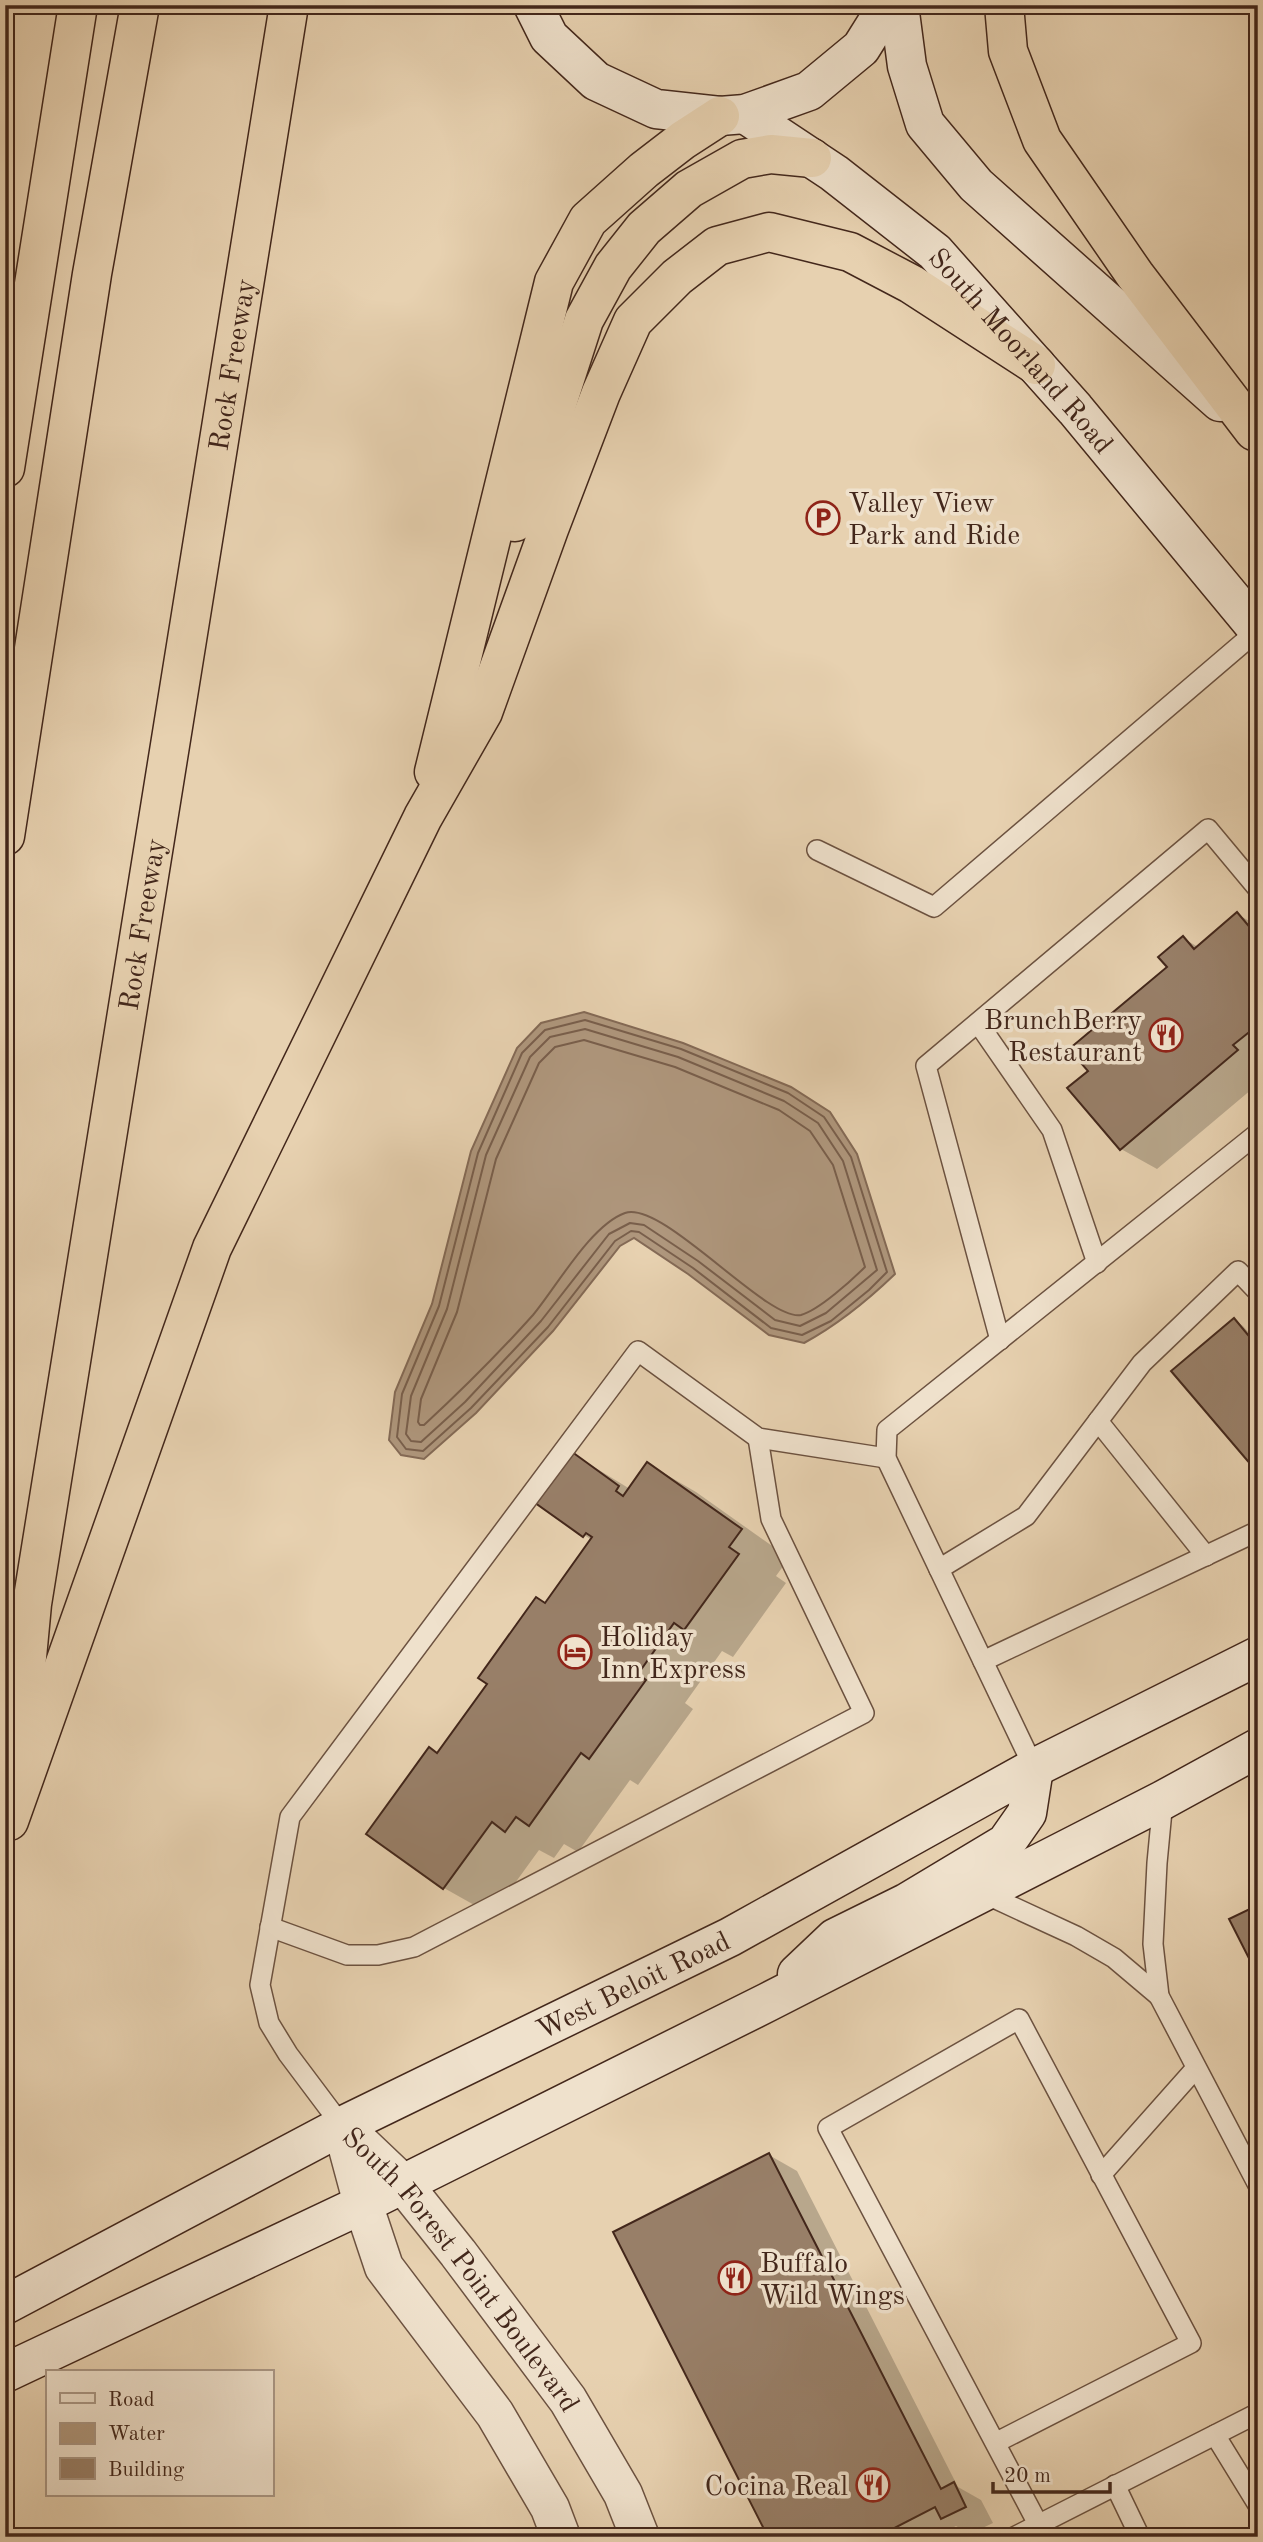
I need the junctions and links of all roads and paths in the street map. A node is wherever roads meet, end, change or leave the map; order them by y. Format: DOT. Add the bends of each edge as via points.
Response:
graph roads {
  1 [pos="78,5"];
  2 [pos="140,5"];
  3 [pos="289,5"];
  4 [pos="533,5"];
  5 [pos="888,5"];
  6 [pos="899,5"];
  7 [pos="1004,5"];
  8 [pos="733,115"];
  9 [pos="812,158"];
  10 [pos="1036,365"];
  11 [pos="1256,434"];
  12 [pos="5,468"];
  13 [pos="1258,630"];
  14 [pos="466,640"];
  15 [pos="423,817"];
  16 [pos="5,836"];
  17 [pos="817,850"];
  18 [pos="1258,889"];
  19 [pos="978,1023"];
  20 [pos="1258,1133"];
  21 [pos="1097,1263"];
  22 [pos="1258,1292"];
  23 [pos="1000,1340"];
  24 [pos="1098,1421"];
  25 [pos="758,1438"];
  26 [pos="886,1458"];
  27 [pos="1258,1531"];
  28 [pos="1206,1556"];
  29 [pos="939,1569"];
  30 [pos="1258,1656"];
  31 [pos="984,1661"];
  32 [pos="1258,1748"];
  33 [pos="1034,1768"];
  34 [pos="1163,1800"];
  35 [pos="7,1833"];
  36 [pos="983,1893"];
  37 [pos="270,1927"];
  38 [pos="1159,1996"];
  39 [pos="768,2002"];
  40 [pos="1196,2068"];
  41 [pos="342,2126"];
  42 [pos="1101,2175"];
  43 [pos="403,2184"];
  44 [pos="1258,2185"];
  45 [pos="363,2204"];
  46 [pos="5,2305"];
  47 [pos="5,2373"];
  48 [pos="1258,2413"];
  49 [pos="1216,2435"];
  50 [pos="995,2442"];
  51 [pos="1115,2485"];
  52 [pos="1258,2505"];
  53 [pos="1038,2524"];
  54 [pos="561,2537"];
  55 [pos="640,2537"];
  56 [pos="1014,2537"];
  57 [pos="1140,2537"];
  1 -- 12 [label="highway"];
  2 -- 16 [label="highway" via="92,274"];
  3 -- 35 [label="highway, Rock Freeway" via="32,1604"];
  4 -- 8 [label="main road" via="549,37 596,81 656,109"];
  5 -- 8 [label="main road" via="861,48 809,91"];
  6 -- 11 [label="main road" via="907,66 925,124 976,185"];
  7 -- 11 [label="highway" via="1008,51 1042,140 1135,275"];
  8 -- 9 [label="main road, South Moorland Road"];
  8 -- 14 [label="highway" via="683,140 588,220 554,282"];
  9 -- 10 [label="main road, South Moorland Road" via="935,252"];
  9 -- 14 [label="highway" via="771,154 742,159 689,189 644,228 613,267 584,320 534,475"];
  10 -- 13 [label="main road, South Moorland Road"];
  10 -- 15 [label="highway" via="911,284 850,252 769,232 717,246 677,277 633,321 601,393 483,712"];
  13 -- 17 [label="lane" via="934,907"];
  14 -- 15 [label="highway"];
  15 -- 35 [label="highway" via="212,1248"];
  18 -- 19 [label="lane" via="1208,829"];
  19 -- 21 [label="lane" via="1052,1130"];
  19 -- 23 [label="lane" via="926,1066"];
  20 -- 21 [label="lane"];
  21 -- 23 [label="lane"];
  22 -- 24 [label="lane" via="1238,1270 1142,1363"];
  23 -- 26 [label="lane" via="887,1430"];
  24 -- 28 [label="lane"];
  24 -- 29 [label="lane" via="1026,1516"];
  25 -- 26 [label="lane"];
  25 -- 37 [label="lane" via="638,1351 290,1817"];
  25 -- 37 [label="lane" via="771,1519 863,1713 414,1947 378,1955 347,1955"];
  26 -- 29 [label="lane"];
  27 -- 28 [label="lane"];
  28 -- 31 [label="lane"];
  29 -- 31 [label="lane"];
  30 -- 33 [label="main road, West Beloit Road"];
  31 -- 33 [label="lane"];
  32 -- 34 [label="main road"];
  33 -- 39 [label="main road" via="1027,1814 1006,1843 906,1903 835,1938"];
  33 -- 41 [label="main road, West Beloit Road" via="730,1937"];
  34 -- 36 [label="main road"];
  34 -- 38 [label="lane" via="1153,1944"];
  36 -- 38 [label="lane" via="1114,1958"];
  36 -- 39 [label="main road"];
  37 -- 41 [label="lane" via="260,1985 269,2023"];
  38 -- 40 [label="lane"];
  39 -- 43 [label="main road"];
  40 -- 42 [label="lane"];
  40 -- 44 [label="lane"];
  41 -- 43 [label="main road, South Forest Point Boulevard"];
  41 -- 45 [label="main road, South Forest Point Boulevard"];
  41 -- 46 [label="main road, West Beloit Road"];
  42 -- 50 [label="lane" via="1191,2343"];
  42 -- 50 [label="lane" via="1019,2019 828,2128"];
  43 -- 45 [label="main road"];
  43 -- 55 [label="main road, South Forest Point Boulevard" via="568,2400 623,2494"];
  45 -- 47 [label="main road"];
  45 -- 54 [label="main road, South Forest Point Boulevard" via="384,2267 495,2414 550,2508"];
  48 -- 49 [label="lane"];
  49 -- 51 [label="lane"];
  49 -- 52 [label="lane"];
  50 -- 53 [label="lane"];
  51 -- 53 [label="lane"];
  51 -- 57 [label="lane"];
  53 -- 56 [label="lane"];
}
